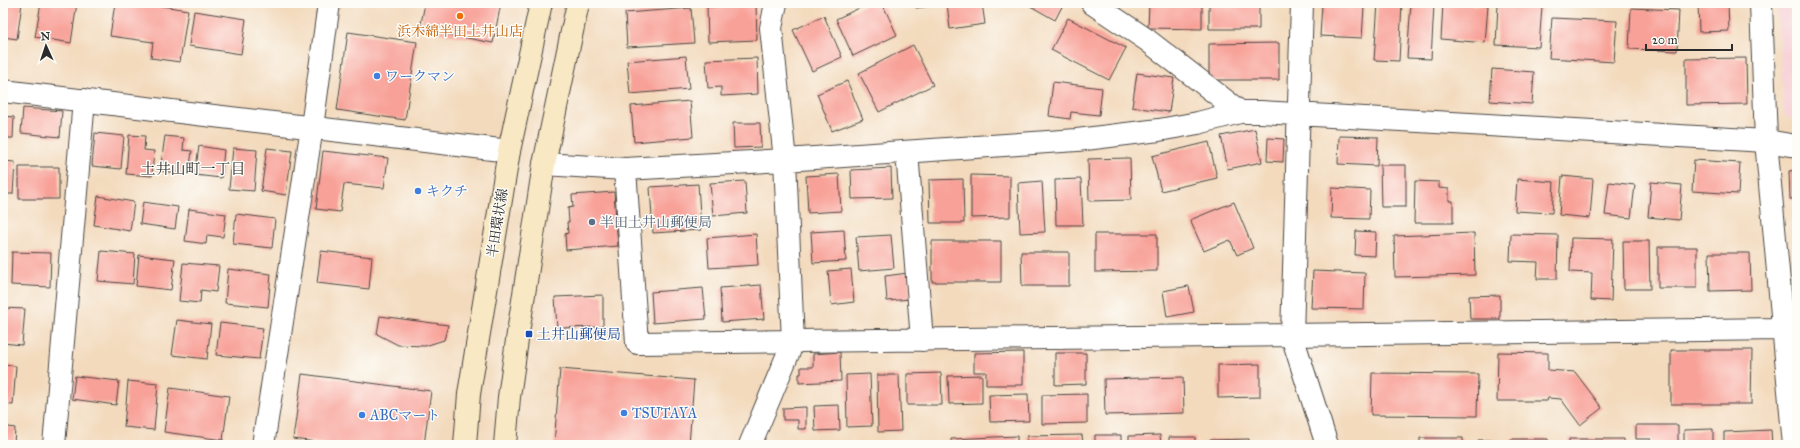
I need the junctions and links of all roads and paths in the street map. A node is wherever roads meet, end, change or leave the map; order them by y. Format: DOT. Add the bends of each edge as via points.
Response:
graph roads {
  1 [pos="329,3"];
  2 [pos="541,3"];
  3 [pos="578,3"];
  4 [pos="776,3"];
  5 [pos="1092,3"];
  6 [pos="1302,3"];
  7 [pos="1761,3"];
  8 [pos="3,91"];
  9 [pos="84,100"];
  10 [pos="1240,112"];
  11 [pos="1298,114"];
  12 [pos="312,127"];
  13 [pos="1766,142"];
  14 [pos="1797,146"];
  15 [pos="509,151"];
  16 [pos="907,152"];
  17 [pos="785,160"];
  18 [pos="544,164"];
  19 [pos="625,169"];
  20 [pos="1783,329"];
  21 [pos="1292,336"];
  22 [pos="922,340"];
  23 [pos="794,342"];
  24 [pos="54,445"];
  25 [pos="263,445"];
  26 [pos="464,445"];
  27 [pos="504,445"];
  28 [pos="750,445"];
  29 [pos="1327,445"];
  30 [pos="1794,445"];
  1 -- 12 [label="street"];
  2 -- 15 [label="main road, 半田環状線"];
  3 -- 18 [label="main road"];
  4 -- 17 [label="street" via="772,28"];
  5 -- 10 [label="street" via="1147,40"];
  6 -- 11 [label="street"];
  7 -- 13 [label="street"];
  8 -- 9 [label="street"];
  9 -- 12 [label="street"];
  9 -- 24 [label="street"];
  10 -- 11 [label="street"];
  10 -- 16 [label="street" via="1159,130 1077,140"];
  11 -- 13 [label="street"];
  11 -- 21 [label="street"];
  12 -- 15 [label="street"];
  12 -- 25 [label="street"];
  13 -- 14 [label="street"];
  13 -- 20 [label="street"];
  15 -- 26 [label="main road, 半田環状線" via="469,394"];
  16 -- 17 [label="street"];
  16 -- 22 [label="street"];
  17 -- 19 [label="street"];
  17 -- 23 [label="street"];
  18 -- 19 [label="street"];
  18 -- 27 [label="main road"];
  19 -- 23 [label="street" via="637,343"];
  20 -- 21 [label="street"];
  20 -- 30 [label="street"];
  21 -- 22 [label="street"];
  21 -- 29 [label="street"];
  22 -- 23 [label="street"];
  23 -- 28 [label="street"];
}
